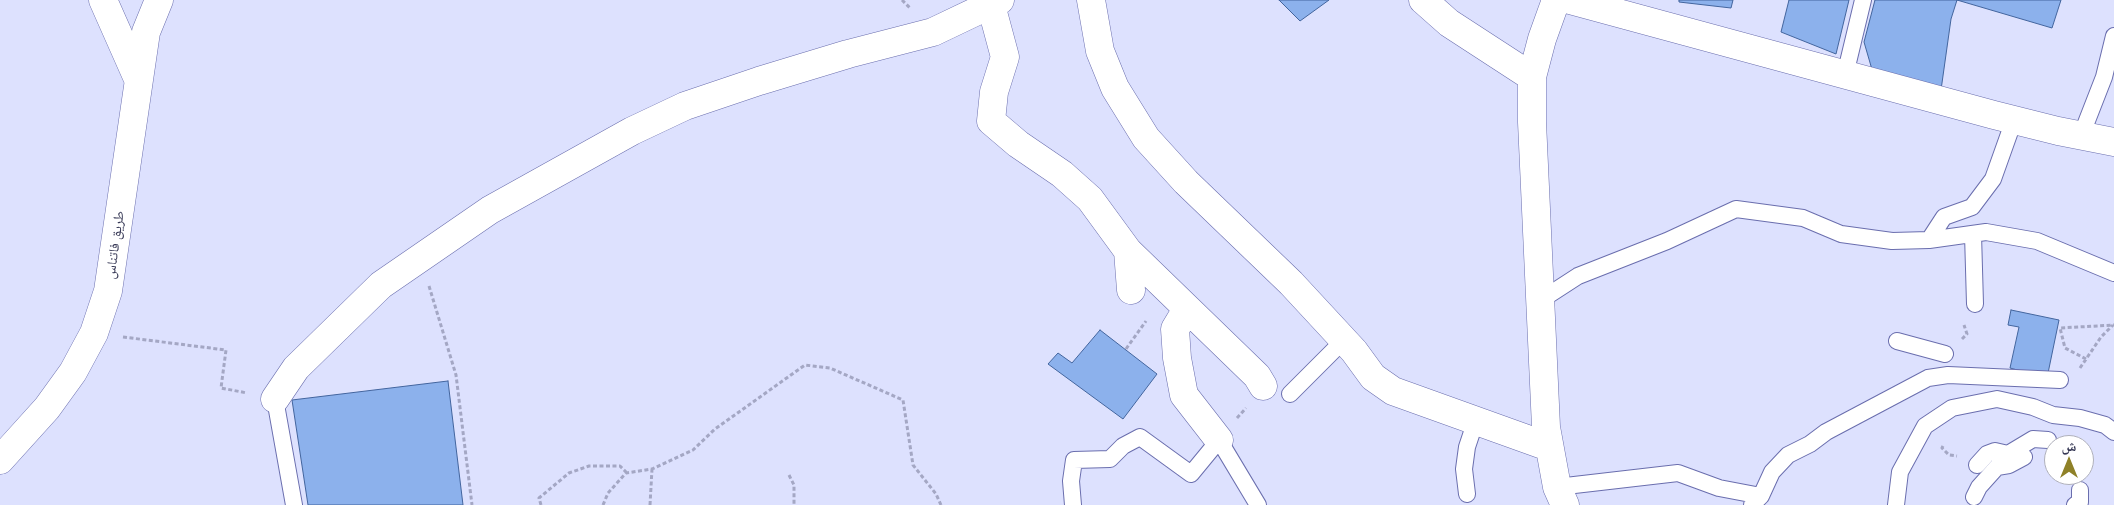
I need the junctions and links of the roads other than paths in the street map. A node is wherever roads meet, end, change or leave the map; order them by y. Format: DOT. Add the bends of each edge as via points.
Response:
graph roads {
  1 [pos="103,0"];
  2 [pos="159,0"];
  3 [pos="1091,0"];
  4 [pos="1423,0"];
  5 [pos="1556,0"];
  6 [pos="1570,0"];
  7 [pos="1863,0"];
  8 [pos="995,2"];
  9 [pos="2114,36"];
  10 [pos="1845,75"];
  11 [pos="1532,77"];
  12 [pos="138,79"];
  13 [pos="2014,120"];
  14 [pos="2081,136"];
  15 [pos="2114,142"];
  16 [pos="1973,234"];
  17 [pos="1929,240"];
  18 [pos="1128,251"];
  19 [pos="2114,273"];
  20 [pos="1130,290"];
  21 [pos="1541,300"];
  22 [pos="1975,304"];
  23 [pos="1187,309"];
  24 [pos="1344,340"];
  25 [pos="1897,341"];
  26 [pos="1944,354"];
  27 [pos="2060,380"];
  28 [pos="1263,386"];
  29 [pos="1290,394"];
  30 [pos="275,399"];
  31 [pos="1476,420"];
  32 [pos="2114,432"];
  33 [pos="1219,440"];
  34 [pos="2044,440"];
  35 [pos="1549,447"];
  36 [pos="2024,457"];
  37 [pos="0,460"];
  38 [pos="1977,465"];
  39 [pos="1468,494"];
  40 [pos="1561,496"];
  41 [pos="1974,497"];
  42 [pos="1756,501"];
  43 [pos="294,505"];
  44 [pos="1073,505"];
  45 [pos="1258,505"];
  46 [pos="1896,505"];
  1 -- 12 [label="street"];
  2 -- 12 [label="street, طريق فاتناس" via="146,32"];
  3 -- 24 [label="street" via="1100,51 1115,88 1146,138 1186,182 1292,283"];
  4 -- 11 [label="street" via="1449,23"];
  5 -- 11 [label="street"];
  6 -- 10 [label="street"];
  7 -- 10 [label="lane"];
  8 -- 18 [label="street" via="1005,57 994,92 991,120 1090,199"];
  8 -- 30 [label="street" via="933,32 839,57 684,106 632,131 490,210 374,292 296,368"];
  9 -- 14 [label="lane" via="2104,77"];
  10 -- 13 [label="street"];
  11 -- 21 [label="street"];
  12 -- 37 [label="street, طريق فاتناس" via="108,291 94,333 73,372 47,408"];
  13 -- 14 [label="street"];
  13 -- 17 [label="lane" via="1993,178 1972,207 1944,217"];
  14 -- 15 [label="street"];
  16 -- 17 [label="lane"];
  16 -- 19 [label="lane" via="1986,232 2037,241"];
  16 -- 22 [label="lane"];
  17 -- 21 [label="lane" via="1892,241 1841,234 1803,218 1736,210 1578,276"];
  18 -- 20 [label="street"];
  18 -- 23 [label="street"];
  21 -- 35 [label="street"];
  23 -- 28 [label="street" via="1257,376"];
  23 -- 33 [label="street" via="1175,330 1184,395"];
  24 -- 29 [label="lane"];
  24 -- 31 [label="street" via="1372,377 1393,391"];
  25 -- 26 [label="lane"];
  27 -- 42 [label="lane" via="1948,375 1928,378 1788,455 1772,472"];
  30 -- 43 [label="lane"];
  31 -- 35 [label="street"];
  31 -- 39 [label="lane" via="1464,469"];
  32 -- 46 [label="lane" via="2105,425 1997,399 1952,408 1925,426 1900,472"];
  33 -- 44 [label="lane" via="1191,474 1140,437 1123,446 1110,459 1074,460"];
  33 -- 45 [label="lane"];
  34 -- 38 [label="lane" via="2033,439 2008,454 1995,451 1987,454"];
  35 -- 40 [label="street"];
  36 -- 41 [label="lane" via="1997,467"];
  40 -- 42 [label="lane" via="1678,473"];
}
